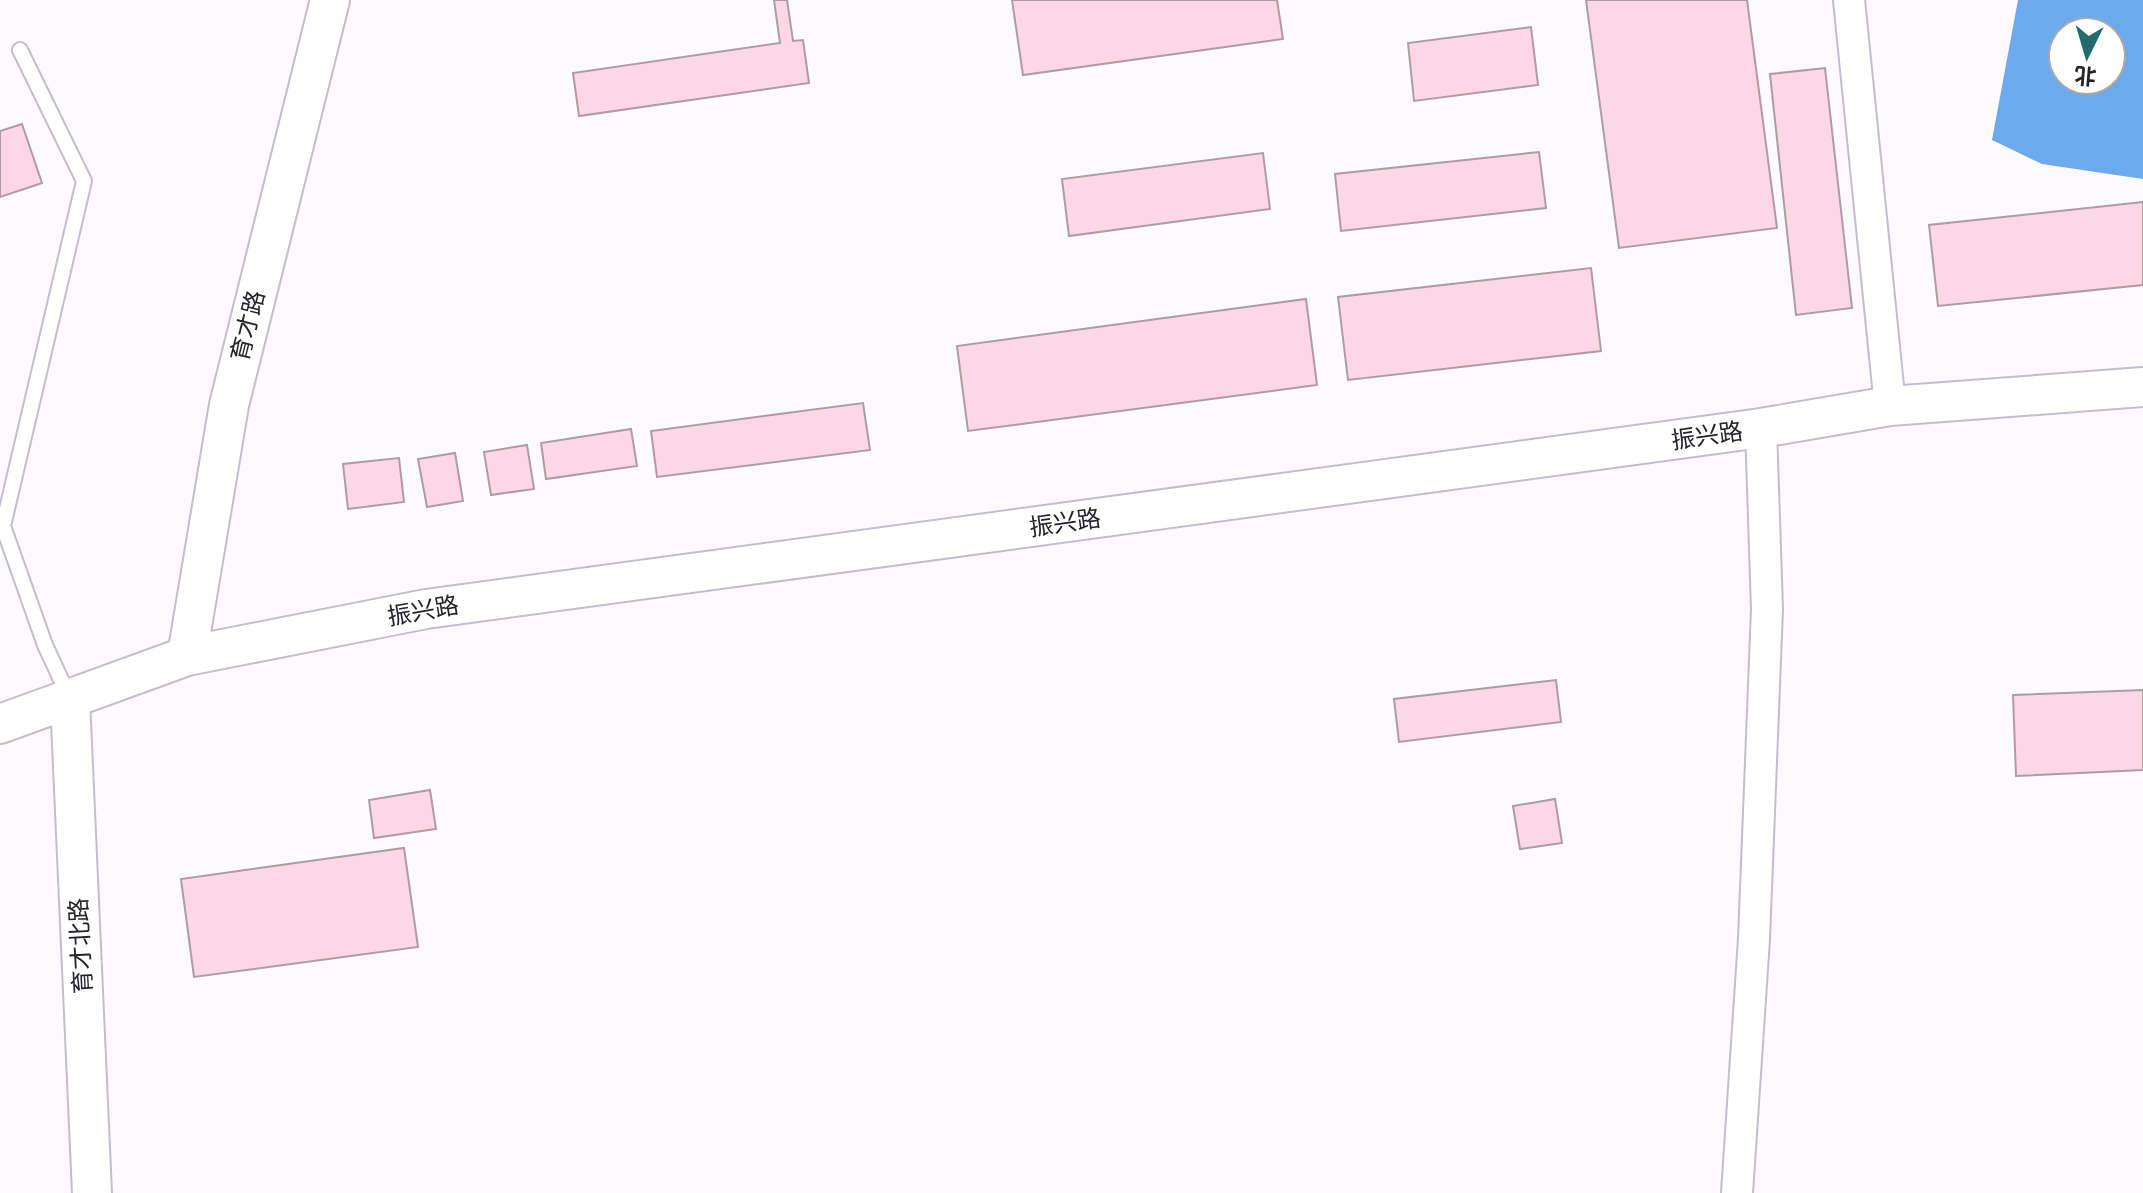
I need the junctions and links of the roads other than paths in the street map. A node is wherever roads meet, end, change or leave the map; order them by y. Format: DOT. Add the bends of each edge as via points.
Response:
graph roads {
  1 [pos="330,0"];
  2 [pos="1849,0"];
  3 [pos="20,50"];
  4 [pos="2143,387"];
  5 [pos="1890,406"];
  6 [pos="1761,428"];
  7 [pos="187,656"];
  8 [pos="70,699"];
  9 [pos="0,724"];
  10 [pos="92,1193"];
  11 [pos="1737,1193"];
  1 -- 7 [label="street, 育才路" via="229,405"];
  2 -- 5 [label="street"];
  3 -- 8 [label="lane" via="84,181 3,526"];
  4 -- 5 [label="street, 振兴路"];
  5 -- 6 [label="street, 振兴路"];
  6 -- 7 [label="street, 振兴路" via="426,609"];
  6 -- 11 [label="street" via="1767,609"];
  7 -- 8 [label="street, 振兴路"];
  8 -- 9 [label="street, 振兴路"];
  8 -- 10 [label="street, 育才北路"];
}
